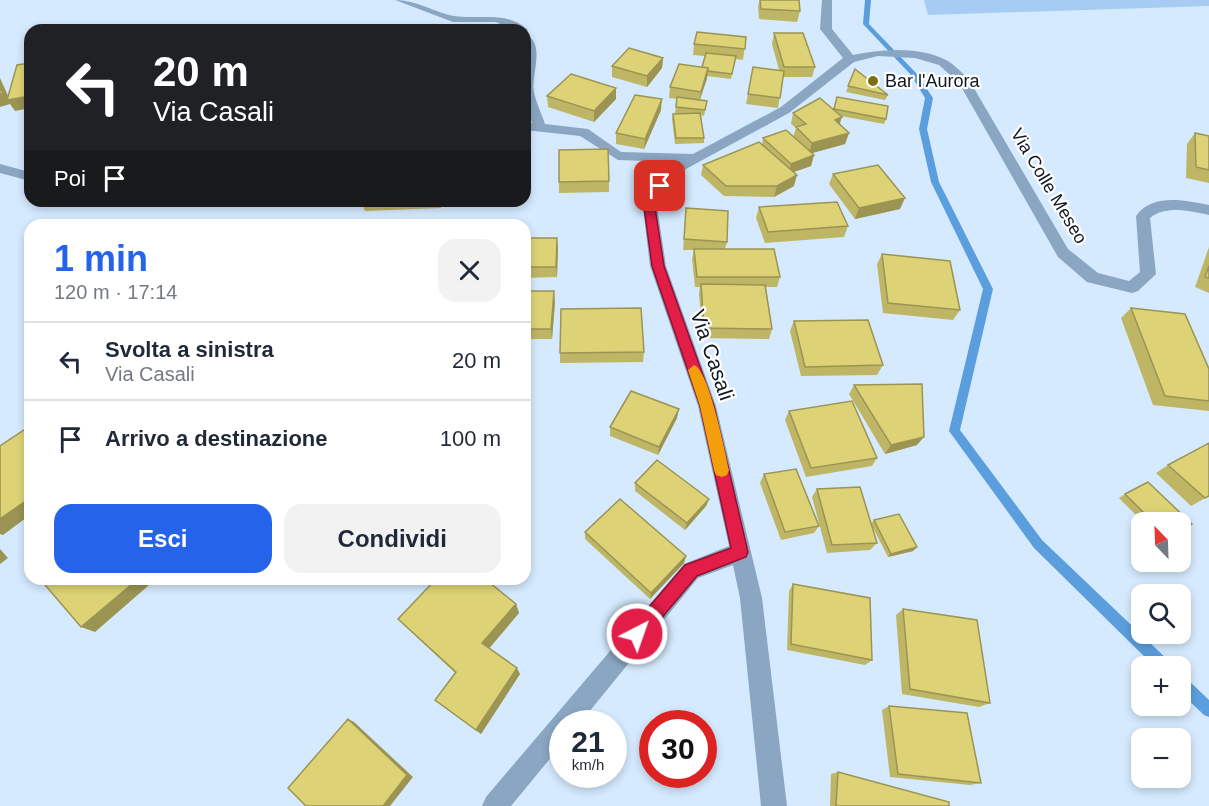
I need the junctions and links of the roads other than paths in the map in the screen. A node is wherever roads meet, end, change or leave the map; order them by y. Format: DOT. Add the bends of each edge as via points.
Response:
graph roads {
  1 [pos="400,0"];
  2 [pos="827,0"];
  3 [pos="509,24"];
  4 [pos="850,59"];
  5 [pos="531,102"];
  6 [pos="531,126"];
  7 [pos="540,127"];
  8 [pos="696,158"];
  9 [pos="0,168"];
  10 [pos="24,175"];
  11 [pos="1209,210"];
  12 [pos="740,552"];
  13 [pos="576,710"];
  14 [pos="549,742"];
  15 [pos="495,806"];
  16 [pos="774,806"];
  1 -- 3 [label="street" via="453,19 498,19"];
  2 -- 4 [label="street" via="826,29"];
  4 -- 8 [label="street, Via Casali" via="785,110"];
  4 -- 11 [label="street, Via Colle Meseo" via="878,53 916,55 943,63 964,81 1063,253 1093,278 1132,287 1148,274 1143,216 1156,206"];
  5 -- 7 [label="street"];
  6 -- 7 [label="street"];
  7 -- 8 [label="street" via="583,132 618,156"];
  8 -- 12 [label="street, Via Casali" via="670,172 649,200 658,266 707,406"];
  9 -- 10 [label="street"];
  12 -- 13 [label="street" via="691,571"];
  12 -- 16 [label="street, Via Casali" via="751,598"];
  14 -- 15 [label="street"];
}
